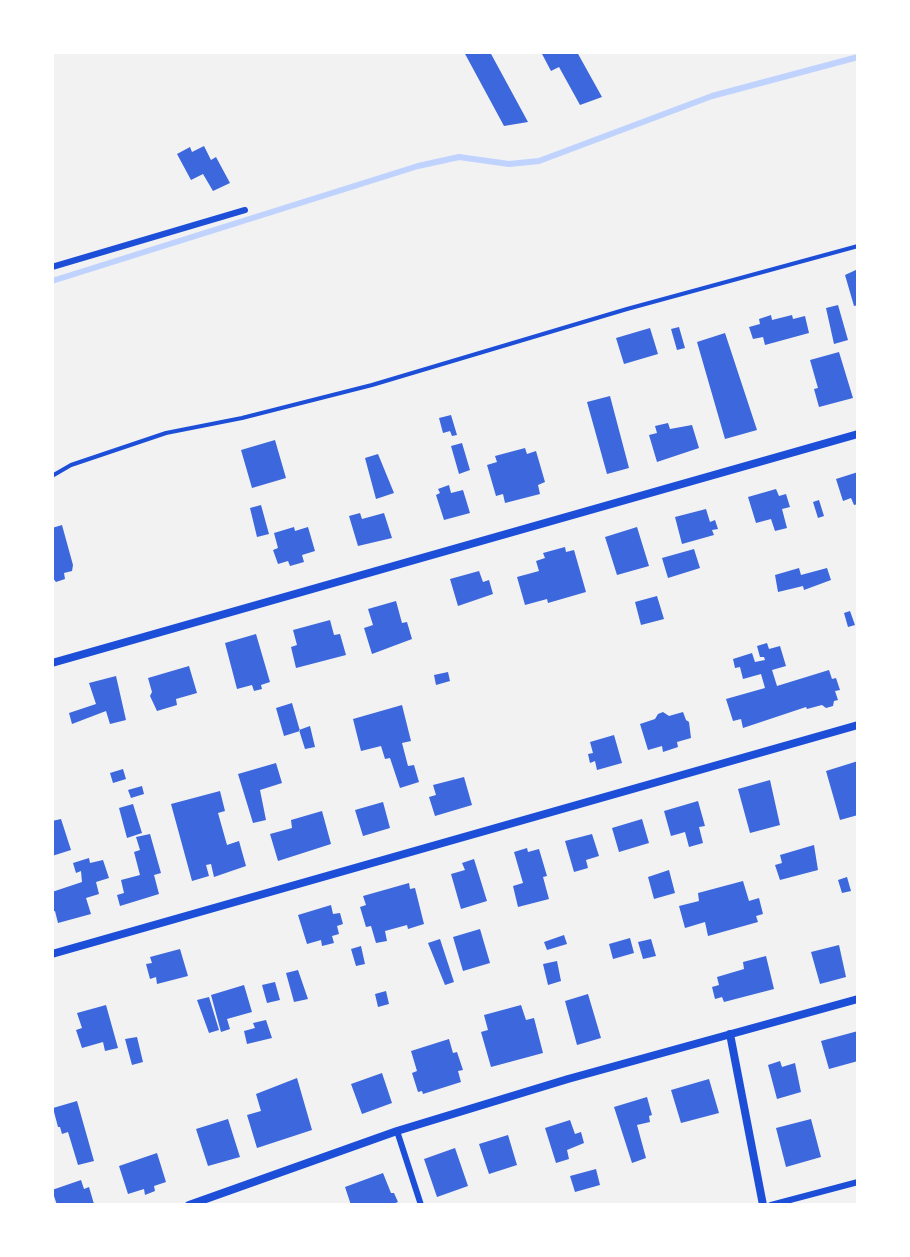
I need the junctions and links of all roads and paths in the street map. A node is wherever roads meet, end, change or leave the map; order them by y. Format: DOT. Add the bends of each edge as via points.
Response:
graph roads {
  1 [pos="245,210"];
  2 [pos="858,246"];
  3 [pos="52,267"];
  4 [pos="858,434"];
  5 [pos="52,476"];
  6 [pos="52,663"];
  7 [pos="858,725"];
  8 [pos="52,954"];
  9 [pos="858,999"];
  10 [pos="730,1034"];
  11 [pos="397,1131"];
  12 [pos="858,1182"];
  13 [pos="189,1205"];
  14 [pos="421,1205"];
  15 [pos="763,1205"];
  16 [pos="771,1205"];
  1 -- 3 [label="lane"];
  2 -- 5 [label="path" via="358,389 166,433"];
  4 -- 6 [label="street"];
  7 -- 8 [label="street"];
  9 -- 10 [label="street"];
  10 -- 11 [label="street"];
  10 -- 15 [label="street"];
  11 -- 13 [label="street"];
  11 -- 14 [label="lane"];
  12 -- 16 [label="lane"];
}
